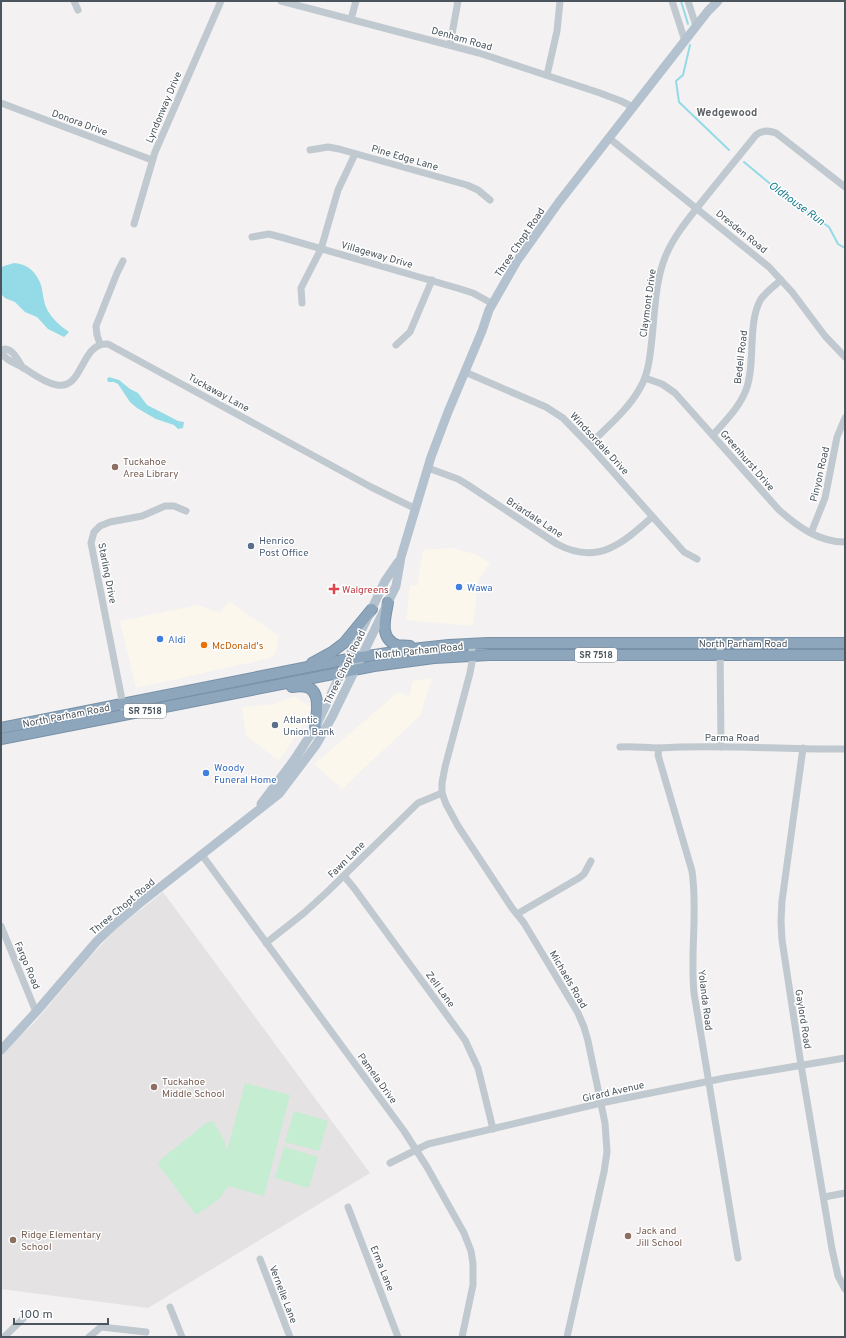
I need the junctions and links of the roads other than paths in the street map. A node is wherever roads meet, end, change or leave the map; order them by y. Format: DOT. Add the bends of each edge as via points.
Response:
graph roads {
  1 [pos="74,1"];
  2 [pos="221,1"];
  3 [pos="281,1"];
  4 [pos="356,1"];
  5 [pos="458,1"];
  6 [pos="560,1"];
  7 [pos="672,1"];
  8 [pos="688,1"];
  9 [pos="718,1"];
  10 [pos="78,10"];
  11 [pos="351,19"];
  12 [pos="696,26"];
  13 [pos="685,41"];
  14 [pos="450,45"];
  15 [pos="547,75"];
  16 [pos="1,103"];
  17 [pos="633,107"];
  18 [pos="609,138"];
  19 [pos="310,150"];
  20 [pos="355,154"];
  21 [pos="152,160"];
  22 [pos="845,187"];
  23 [pos="490,200"];
  24 [pos="697,208"];
  25 [pos="134,224"];
  26 [pos="252,237"];
  27 [pos="321,249"];
  28 [pos="123,261"];
  29 [pos="432,280"];
  30 [pos="781,280"];
  31 [pos="302,303"];
  32 [pos="493,304"];
  33 [pos="100,344"];
  34 [pos="396,345"];
  35 [pos="845,357"];
  36 [pos="23,368"];
  37 [pos="465,372"];
  38 [pos="645,378"];
  39 [pos="845,418"];
  40 [pos="713,435"];
  41 [pos="589,445"];
  42 [pos="428,468"];
  43 [pos="416,509"];
  44 [pos="186,511"];
  45 [pos="652,517"];
  46 [pos="811,533"];
  47 [pos="845,542"];
  48 [pos="401,557"];
  49 [pos="697,559"];
  50 [pos="388,602"];
  51 [pos="372,609"];
  52 [pos="720,643"];
  53 [pos="845,643"];
  54 [pos="472,644"];
  55 [pos="421,648"];
  56 [pos="721,655"];
  57 [pos="845,655"];
  58 [pos="362,656"];
  59 [pos="472,656"];
  60 [pos="348,659"];
  61 [pos="303,668"];
  62 [pos="356,670"];
  63 [pos="342,672"];
  64 [pos="250,690"];
  65 [pos="123,704"];
  66 [pos="125,715"];
  67 [pos="1,728"];
  68 [pos="314,728"];
  69 [pos="1,739"];
  70 [pos="620,747"];
  71 [pos="721,747"];
  72 [pos="659,748"];
  73 [pos="803,748"];
  74 [pos="845,749"];
  75 [pos="442,793"];
  76 [pos="256,811"];
  77 [pos="202,855"];
  78 [pos="591,861"];
  79 [pos="344,876"];
  80 [pos="517,914"];
  81 [pos="1,926"];
  82 [pos="266,943"];
  83 [pos="36,1012"];
  84 [pos="1,1050"];
  85 [pos="845,1058"];
  86 [pos="801,1065"];
  87 [pos="708,1081"];
  88 [pos="601,1104"];
  89 [pos="493,1129"];
  90 [pos="416,1150"];
  91 [pos="390,1163"];
  92 [pos="845,1193"];
  93 [pos="824,1197"];
  94 [pos="348,1207"];
  95 [pos="738,1258"];
  96 [pos="260,1259"];
  97 [pos="845,1290"];
  98 [pos="170,1307"];
  99 [pos="29,1313"];
  100 [pos="146,1332"];
  101 [pos="4,1337"];
  102 [pos="89,1337"];
  103 [pos="182,1337"];
  104 [pos="290,1337"];
  105 [pos="398,1337"];
  106 [pos="462,1337"];
  107 [pos="567,1337"];
  1 -- 10 [label="street"];
  2 -- 21 [label="street, Lyndonway Drive"];
  3 -- 11 [label="street, Denham Road"];
  4 -- 11 [label="street"];
  5 -- 14 [label="street"];
  6 -- 15 [label="street" via="557,31"];
  7 -- 13 [label="street"];
  8 -- 12 [label="street"];
  9 -- 12 [label="main road, Three Chopt Road"];
  11 -- 14 [label="street, Denham Road"];
  12 -- 13 [label="main road, Three Chopt Road"];
  13 -- 17 [label="main road, Three Chopt Road"];
  14 -- 15 [label="street, Denham Road"];
  15 -- 17 [label="street, Denham Road"];
  16 -- 21 [label="street, Donora Drive"];
  17 -- 18 [label="main road, Three Chopt Road"];
  18 -- 24 [label="street, Dresden Road"];
  18 -- 32 [label="main road, Three Chopt Road" via="517,261"];
  19 -- 20 [label="street, Pine Edge Lane" via="328,147"];
  20 -- 23 [label="street, Pine Edge Lane" via="467,185"];
  20 -- 27 [label="street" via="338,190"];
  21 -- 25 [label="street, Lyndonway Drive"];
  22 -- 24 [label="street, Claymont Drive" via="776,133 764,130 756,135"];
  24 -- 30 [label="street, Dresden Road"];
  24 -- 38 [label="street, Claymont Drive" via="669,248 661,271"];
  26 -- 27 [label="street, Villageway Drive" via="269,234"];
  27 -- 29 [label="street, Villageway Drive"];
  27 -- 31 [label="street" via="300,288"];
  28 -- 33 [label="street" via="96,326"];
  29 -- 32 [label="street, Villageway Drive" via="472,293"];
  29 -- 34 [label="street" via="410,332"];
  30 -- 35 [label="street, Dresden Road"];
  30 -- 40 [label="street, Bedell Road" via="765,294 758,307 744,396"];
  32 -- 37 [label="main road, Three Chopt Road"];
  33 -- 36 [label="street" via="88,354 74,380 63,385 50,383"];
  33 -- 43 [label="street, Tuckaway Lane" via="112,346"];
  37 -- 41 [label="street, Windsordale Drive" via="554,412 571,425"];
  37 -- 42 [label="main road, Three Chopt Road"];
  38 -- 40 [label="street, Greenhurst Drive" via="662,384 675,393"];
  38 -- 41 [label="street, Claymont Drive" via="620,415"];
  39 -- 46 [label="street, Pinyon Road" via="837,437 825,498"];
  40 -- 46 [label="street, Greenhurst Drive" via="779,510 795,524"];
  41 -- 45 [label="street, Windsordale Drive"];
  42 -- 43 [label="main road, Three Chopt Road"];
  42 -- 45 [label="street, Briardale Lane" via="458,479 557,544 578,551 601,551 616,546"];
  43 -- 48 [label="main road, Three Chopt Road"];
  44 -- 65 [label="street, Starling Drive" via="174,506 165,506 142,516 110,522 94,532 90,543"];
  45 -- 49 [label="street, Windsordale Drive" via="684,552"];
  46 -- 47 [label="street, Greenhurst Drive" via="828,540"];
  48 -- 50 [label="main road, Three Chopt Road" via="396,586"];
  48 -- 51 [label="main road, Three Chopt Road" via="385,581"];
  50 -- 55 [label="highway" via="384,627 390,640 396,644"];
  50 -- 58 [label="main road, Three Chopt Road"];
  51 -- 60 [label="main road, Three Chopt Road"];
  51 -- 61 [label="highway" via="344,643"];
  52 -- 53 [label="highway, North Parham Road / SR 7518"];
  52 -- 54 [label="highway, North Parham Road / SR 7518"];
  52 -- 56 [label="street"];
  54 -- 55 [label="highway, North Parham Road / SR 7518"];
  54 -- 59 [label="street, Michaels Road"];
  55 -- 58 [label="highway, North Parham Road / SR 7518"];
  56 -- 57 [label="highway, North Parham Road / SR 7518"];
  56 -- 59 [label="highway, North Parham Road / SR 7518"];
  56 -- 71 [label="street"];
  58 -- 60 [label="highway, North Parham Road / SR 7518"];
  58 -- 62 [label="main road, Three Chopt Road"];
  59 -- 62 [label="highway, North Parham Road / SR 7518" via="410,661"];
  59 -- 75 [label="street, Michaels Road" via="470,673 445,767"];
  60 -- 61 [label="highway, North Parham Road / SR 7518"];
  60 -- 63 [label="main road, Three Chopt Road"];
  61 -- 65 [label="highway, North Parham Road / SR 7518"];
  62 -- 63 [label="highway, North Parham Road / SR 7518"];
  62 -- 76 [label="main road, Three Chopt Road" via="328,726 308,757 279,794"];
  63 -- 64 [label="highway, North Parham Road / SR 7518"];
  63 -- 68 [label="main road, Three Chopt Road"];
  64 -- 66 [label="highway, North Parham Road / SR 7518"];
  64 -- 68 [label="highway" via="271,692 300,686 307,688 317,702"];
  65 -- 66 [label="street, Starling Drive"];
  65 -- 67 [label="highway, North Parham Road / SR 7518"];
  66 -- 69 [label="highway, North Parham Road / SR 7518"];
  68 -- 76 [label="main road, Three Chopt Road"];
  70 -- 72 [label="street, Parma Road"];
  71 -- 72 [label="street, Parma Road"];
  71 -- 73 [label="street, Parma Road"];
  72 -- 87 [label="street, Yolanda Road" via="658,756 692,871 695,898 692,976"];
  73 -- 74 [label="street, Parma Road"];
  73 -- 86 [label="street, Gaylord Road" via="781,921 785,965"];
  75 -- 79 [label="street, Fawn Lane" via="418,803"];
  75 -- 80 [label="street, Michaels Road" via="458,826"];
  76 -- 77 [label="main road, Three Chopt Road"];
  77 -- 82 [label="street, Pamela Drive"];
  77 -- 83 [label="main road, Three Chopt Road" via="114,924"];
  78 -- 80 [label="street" via="579,878"];
  79 -- 82 [label="street, Fawn Lane" via="304,913"];
  79 -- 89 [label="street, Zell Lane" via="465,1040 478,1068"];
  80 -- 88 [label="street, Michaels Road" via="578,1013 588,1041"];
  81 -- 83 [label="street, Fargo Road"];
  82 -- 90 [label="street, Pamela Drive"];
  83 -- 84 [label="main road, Three Chopt Road"];
  85 -- 86 [label="street, Girard Avenue"];
  86 -- 87 [label="street, Girard Avenue"];
  86 -- 93 [label="street, Gaylord Road"];
  87 -- 88 [label="street, Girard Avenue"];
  87 -- 95 [label="street, Yolanda Road"];
  88 -- 89 [label="street, Girard Avenue"];
  88 -- 107 [label="street, Michaels Road" via="607,1139 606,1159"];
  89 -- 90 [label="street, Girard Avenue" via="428,1144"];
  90 -- 91 [label="street, Girard Avenue"];
  90 -- 106 [label="street, Pamela Drive" via="464,1233 471,1251 473,1285"];
  92 -- 93 [label="street"];
  93 -- 97 [label="street, Gaylord Road" via="834,1261"];
  94 -- 105 [label="street, Erma Lane"];
  96 -- 104 [label="street, Vernelle Lane"];
  98 -- 103 [label="street"];
  99 -- 101 [label="street"];
  100 -- 102 [label="street" via="101,1327"];
}
